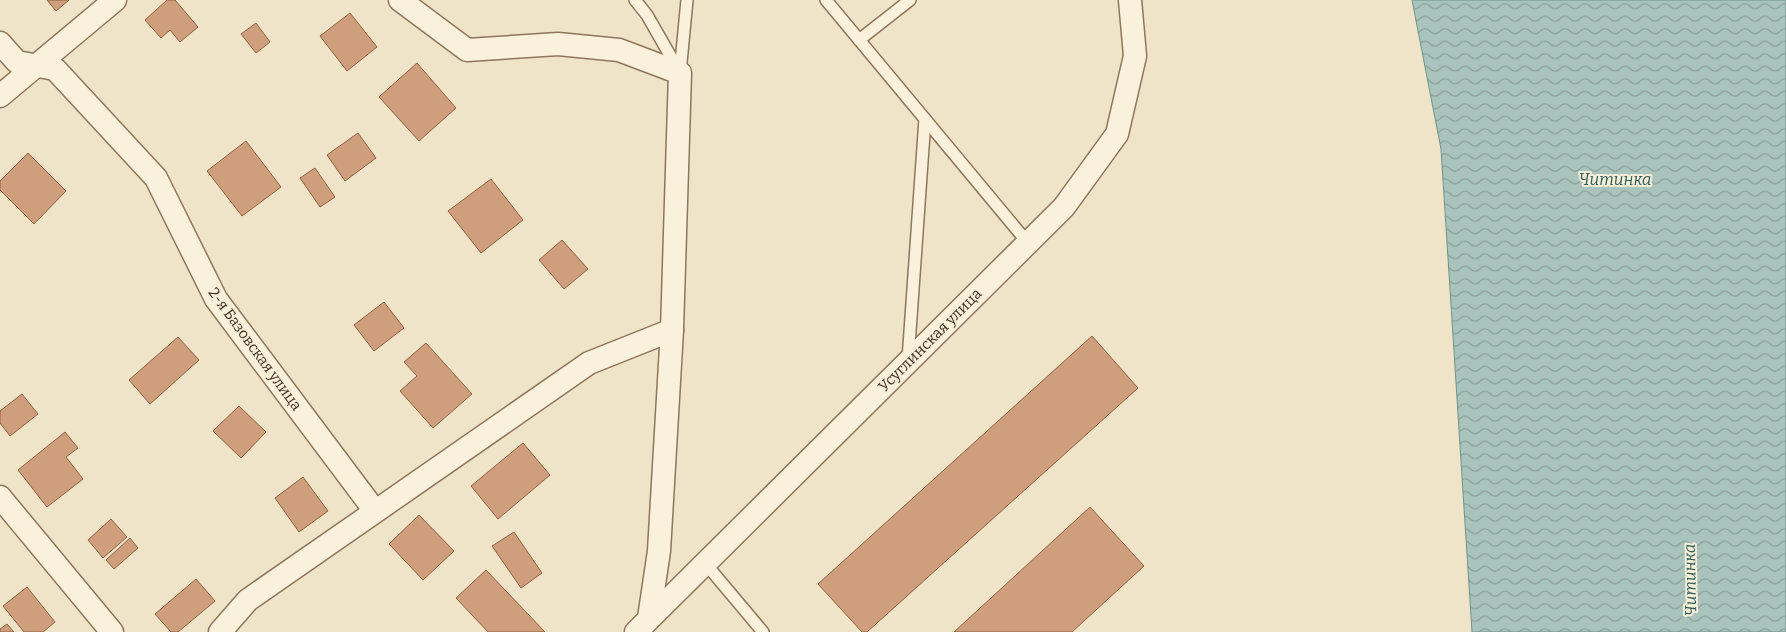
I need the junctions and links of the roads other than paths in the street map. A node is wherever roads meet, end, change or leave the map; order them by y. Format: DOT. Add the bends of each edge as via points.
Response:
graph roads {
  1 [pos="116,0"];
  2 [pos="400,0"];
  3 [pos="636,0"];
  4 [pos="687,0"];
  5 [pos="826,0"];
  6 [pos="910,0"];
  7 [pos="1130,0"];
  8 [pos="859,40"];
  9 [pos="0,43"];
  10 [pos="37,66"];
  11 [pos="680,72"];
  12 [pos="0,96"];
  13 [pos="925,119"];
  14 [pos="1028,243"];
  15 [pos="672,330"];
  16 [pos="908,362"];
  17 [pos="0,497"];
  18 [pos="375,511"];
  19 [pos="705,563"];
  20 [pos="643,625"];
  21 [pos="112,632"];
  22 [pos="220,632"];
  23 [pos="763,632"];
  1 -- 10 [label="street"];
  2 -- 11 [label="street" via="467,50 558,44 619,50"];
  3 -- 11 [label="lane"];
  4 -- 11 [label="lane"];
  5 -- 8 [label="lane"];
  6 -- 8 [label="lane"];
  7 -- 14 [label="street, Усуглинская улица" via="1135,56 1117,134 1064,207"];
  8 -- 13 [label="lane"];
  9 -- 10 [label="street, 2-я Базовская улица" via="17,62"];
  10 -- 12 [label="street"];
  10 -- 18 [label="street, 2-я Базовская улица" via="55,69 156,178 216,299"];
  11 -- 15 [label="street"];
  13 -- 14 [label="lane"];
  13 -- 16 [label="lane"];
  14 -- 16 [label="street, Усуглинская улица"];
  15 -- 18 [label="street" via="589,364"];
  15 -- 20 [label="street" via="659,551"];
  16 -- 19 [label="street, Усуглинская улица"];
  17 -- 21 [label="street"];
  18 -- 22 [label="street" via="248,600"];
  19 -- 20 [label="street, Усуглинская улица"];
  19 -- 23 [label="lane"];
}
